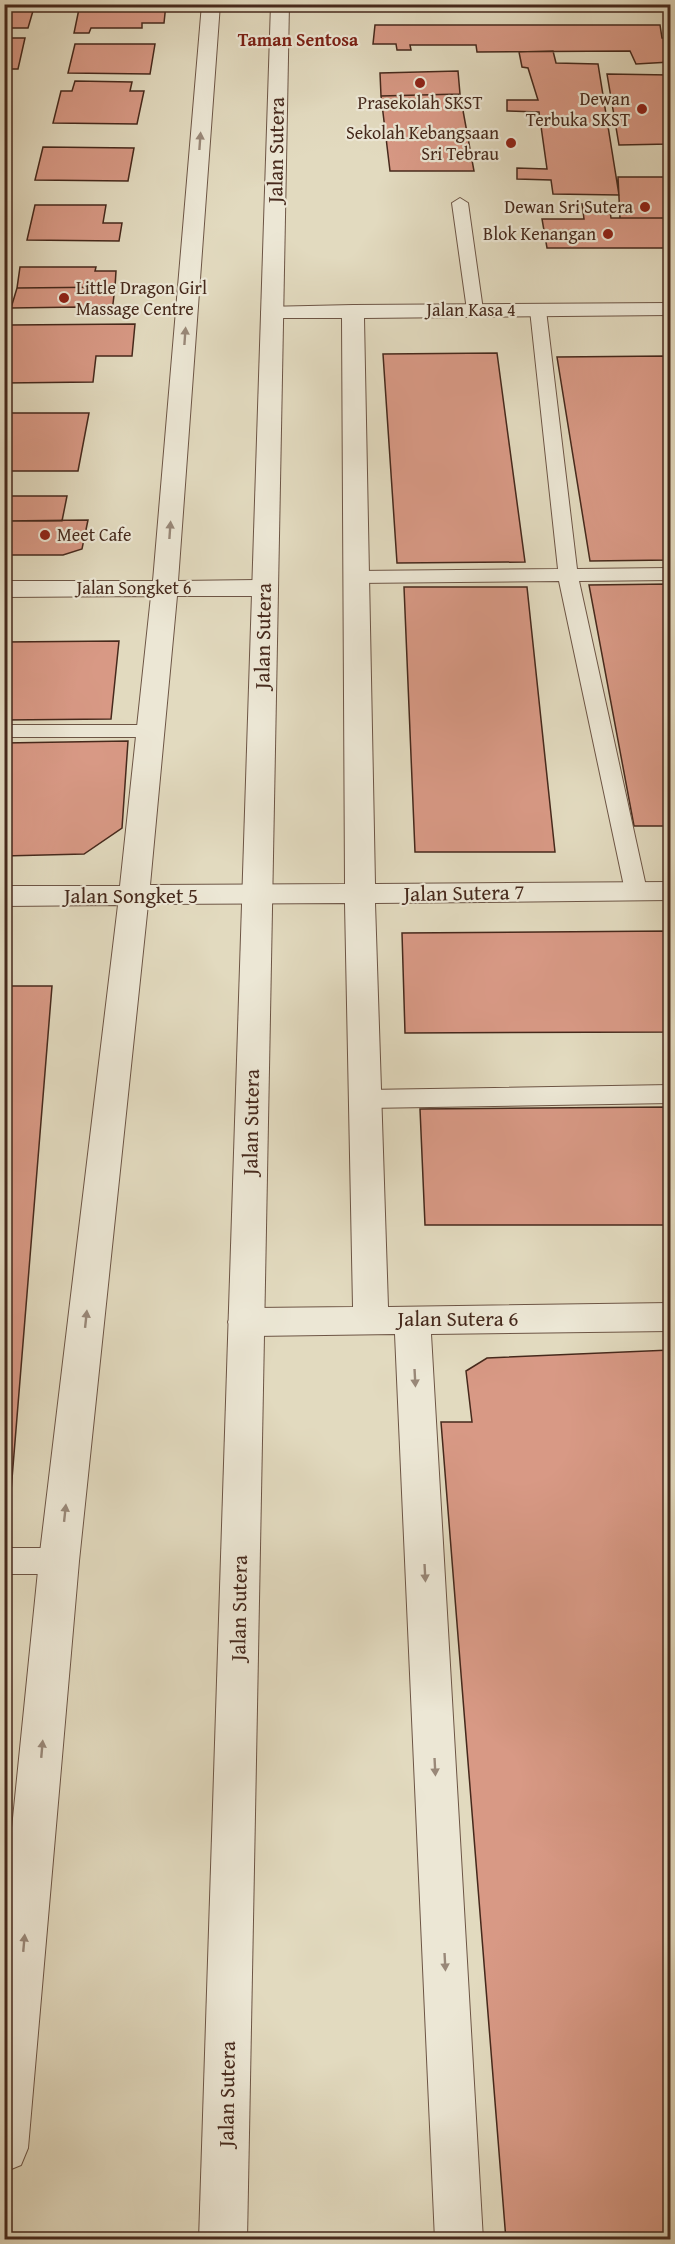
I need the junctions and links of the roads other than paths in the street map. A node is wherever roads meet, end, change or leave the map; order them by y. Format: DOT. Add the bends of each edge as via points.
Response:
graph roads {
  1 [pos="211,4"];
  2 [pos="280,4"];
  3 [pos="460,203"];
  4 [pos="670,309"];
  5 [pos="475,310"];
  6 [pos="538,310"];
  7 [pos="353,311"];
  8 [pos="272,312"];
  9 [pos="670,574"];
  10 [pos="568,575"];
  11 [pos="357,577"];
  12 [pos="165,588"];
  13 [pos="264,588"];
  14 [pos="4,589"];
  15 [pos="4,731"];
  16 [pos="151,731"];
  17 [pos="636,891"];
  18 [pos="670,891"];
  19 [pos="360,894"];
  20 [pos="4,896"];
  21 [pos="134,896"];
  22 [pos="256,896"];
  23 [pos="670,1095"];
  24 [pos="366,1099"];
  25 [pos="670,1317"];
  26 [pos="371,1319"];
  27 [pos="412,1319"];
  28 [pos="246,1322"];
  29 [pos="4,1561"];
  30 [pos="59,1561"];
  31 [pos="4,2148"];
  32 [pos="223,2240"];
  33 [pos="459,2240"];
  12 -- 1 [label="street, one-way"];
  2 -- 8 [label="street, Jalan Sutera"];
  3 -- 5 [label="lane"];
  4 -- 6 [label="street, Jalan Kasa 4"];
  5 -- 6 [label="street, Jalan Kasa 4"];
  5 -- 7 [label="street, Jalan Kasa 4"];
  6 -- 10 [label="lane"];
  7 -- 8 [label="street, Jalan Kasa 4"];
  7 -- 11 [label="street"];
  8 -- 13 [label="street, Jalan Sutera"];
  9 -- 10 [label="lane"];
  10 -- 11 [label="lane"];
  10 -- 17 [label="lane"];
  11 -- 19 [label="street"];
  12 -- 13 [label="street, Jalan Songket 6"];
  12 -- 14 [label="street, Jalan Songket 6"];
  12 -- 16 [label="street"];
  13 -- 22 [label="street, Jalan Sutera"];
  15 -- 16 [label="lane"];
  16 -- 21 [label="street"];
  17 -- 18 [label="street, Jalan Sutera 7"];
  17 -- 19 [label="street, Jalan Sutera 7"];
  19 -- 22 [label="street, Jalan Sutera 7"];
  19 -- 24 [label="street"];
  20 -- 21 [label="street, Jalan Songket 5"];
  21 -- 22 [label="street, Jalan Songket 5"];
  30 -- 21 [label="street, one-way"];
  22 -- 28 [label="street, Jalan Sutera"];
  23 -- 24 [label="lane"];
  24 -- 26 [label="street"];
  25 -- 27 [label="street, Jalan Sutera 6"];
  26 -- 27 [label="street, Jalan Sutera 6"];
  26 -- 28 [label="street, Jalan Sutera 6"];
  27 -- 33 [label="street, one-way"];
  28 -- 32 [label="street, Jalan Sutera"];
  29 -- 30 [label="lane"];
  31 -- 30 [label="street, one-way"];
}
